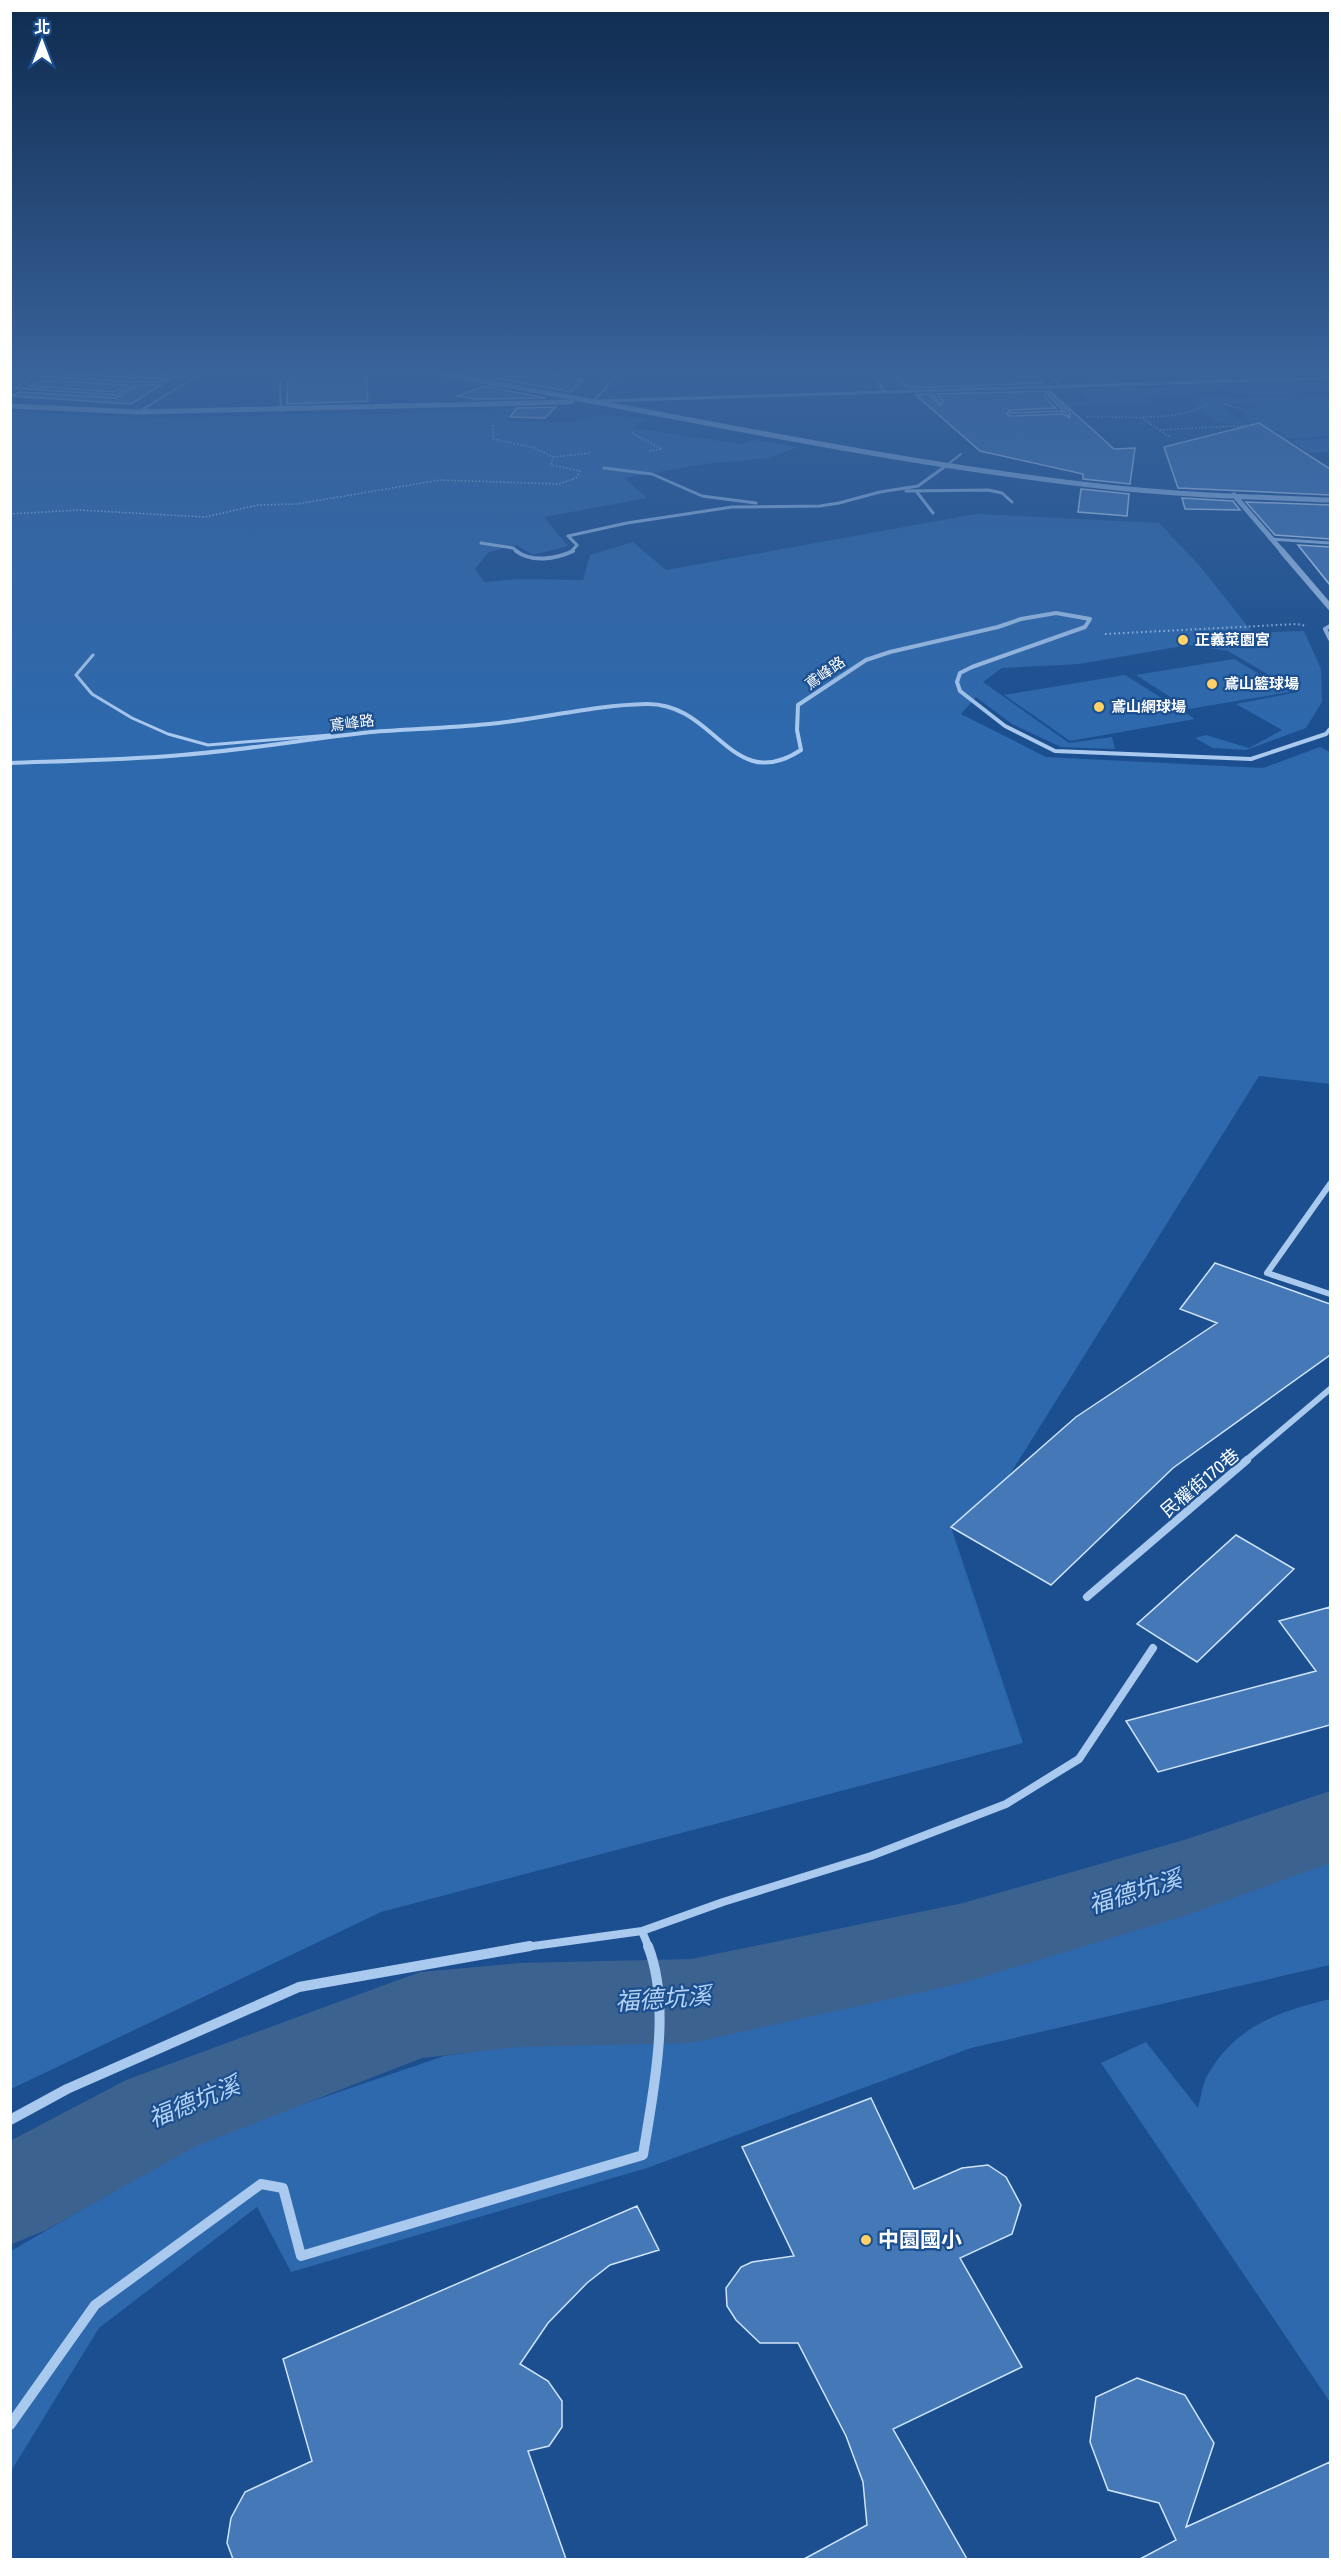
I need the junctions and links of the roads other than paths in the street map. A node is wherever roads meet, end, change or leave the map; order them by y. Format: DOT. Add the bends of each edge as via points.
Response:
graph roads {
  1 [pos="688,490"];
  2 [pos="897,490"];
  3 [pos="1133,490"];
  4 [pos="916,491"];
  5 [pos="1234,495"];
  6 [pos="1330,500"];
  7 [pos="1012,502"];
  8 [pos="771,506"];
  9 [pos="933,513"];
  10 [pos="1270,539"];
  11 [pos="481,543"];
  12 [pos="1330,543"];
  13 [pos="1330,607"];
  14 [pos="1330,626"];
  15 [pos="1330,639"];
  16 [pos="93,655"];
  17 [pos="1330,729"];
  18 [pos="358,734"];
  19 [pos="10,763"];
  20 [pos="1330,1184"];
  21 [pos="1330,1294"];
  22 [pos="1330,1389"];
  23 [pos="1087,1597"];
  24 [pos="1153,1648"];
  25 [pos="642,1932"];
  26 [pos="10,2120"];
  27 [pos="10,2425"];
  1 -- 8 [label="street" via="702,496"];
  2 -- 4 [label="street"];
  2 -- 8 [label="street" via="820,506"];
  3 -- 5 [label="street"];
  4 -- 7 [label="street" via="988,490 1002,493"];
  4 -- 9 [label="street"];
  5 -- 6 [label="street"];
  5 -- 10 [label="street"];
  8 -- 11 [label="street" via="732,507 568,536 577,545 572,552 544,559 525,558 513,548"];
  10 -- 12 [label="street"];
  10 -- 13 [label="street"];
  14 -- 15 [label="street" via="1326,629"];
  16 -- 18 [label="lane" via="76,675 92,694 168,734 208,745"];
  17 -- 18 [label="street, 鳶峰路" via="1326,734 1251,759 1055,751 1005,726 960,691 957,682 960,673 1085,627 1090,619 1056,613 866,660 798,705 801,750 776,764 759,764 734,753 677,707 663,704 574,710 493,724"];
  18 -- 19 [label="street, 鳶峰路" via="203,753"];
  20 -- 21 [label="street" via="1267,1273"];
  22 -- 23 [label="street, 民權街170巷"];
  24 -- 25 [label="street" via="1079,1759 1006,1804 871,1856"];
  25 -- 26 [label="street" via="504,1950 299,1987 68,2089"];
  25 -- 27 [label="street" via="655,1964 660,2050 643,2155 301,2256 283,2188 261,2184 96,2305"];
}
